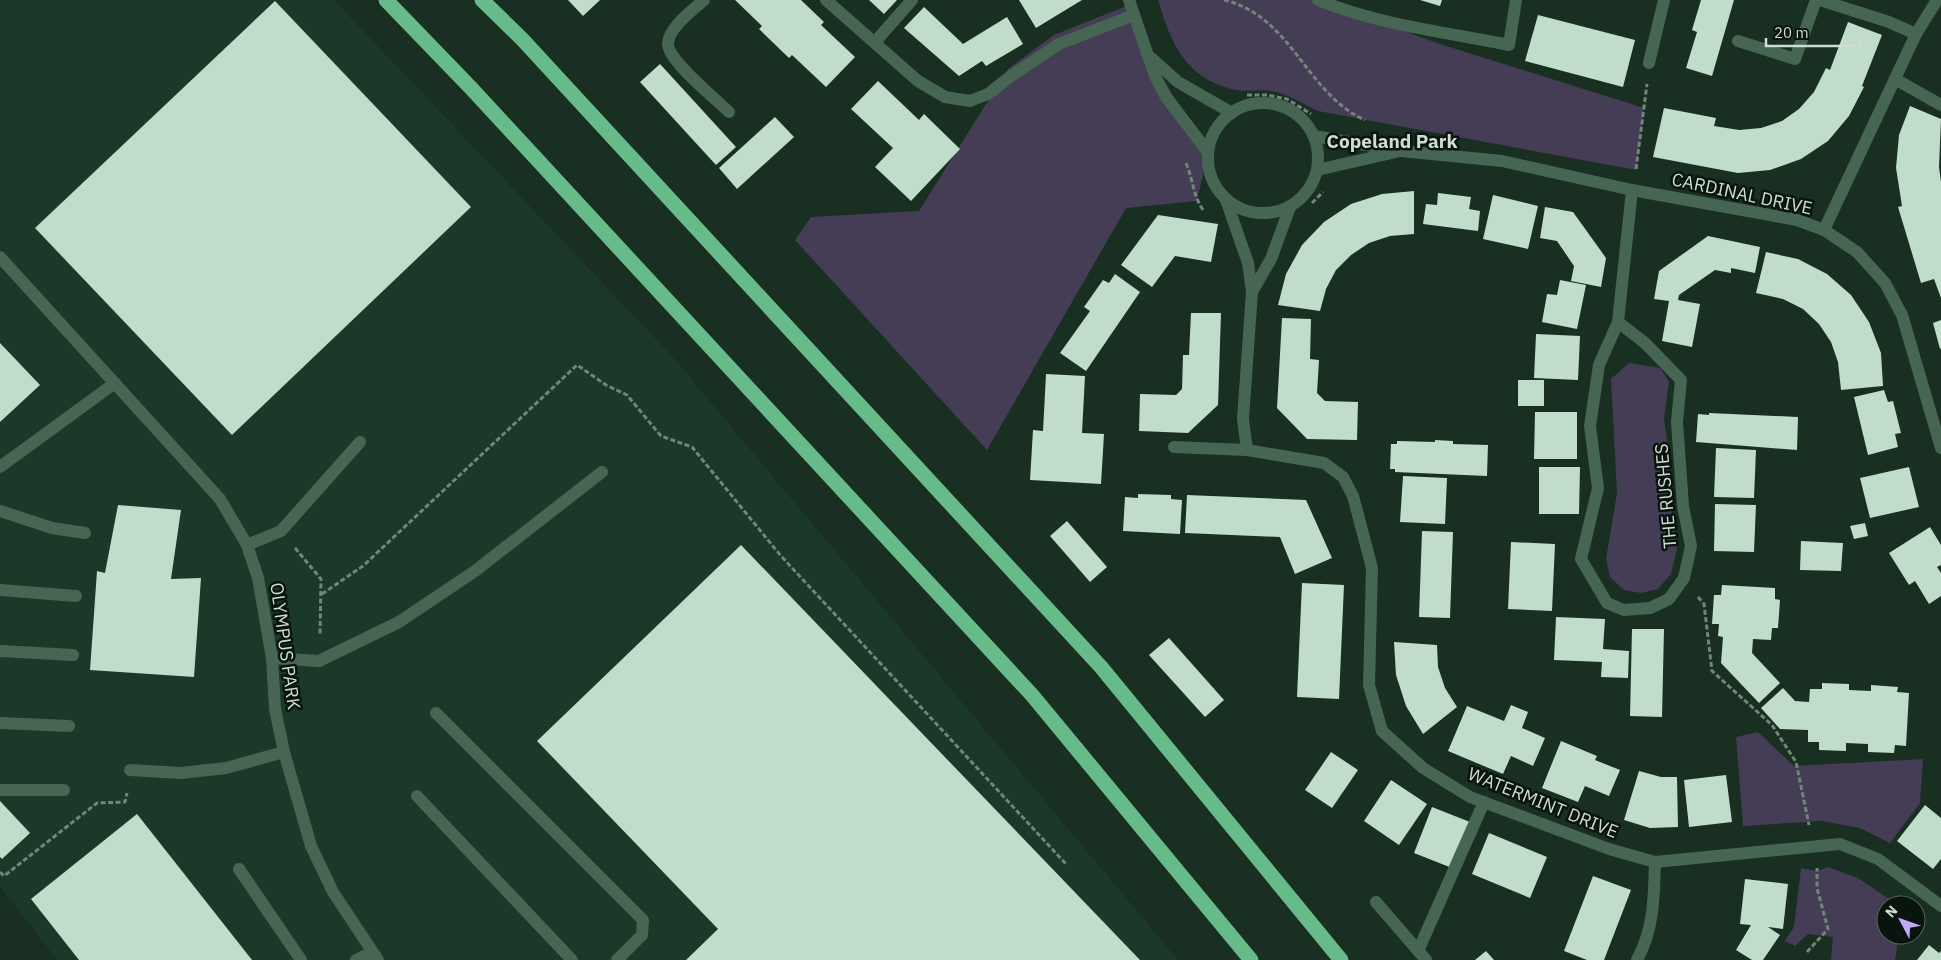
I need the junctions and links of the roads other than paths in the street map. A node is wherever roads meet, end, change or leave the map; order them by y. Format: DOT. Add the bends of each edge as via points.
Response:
graph roads {
  1 [pos="386,0"];
  2 [pos="482,0"];
  3 [pos="704,0"];
  4 [pos="826,0"];
  5 [pos="912,0"];
  6 [pos="1129,0"];
  7 [pos="1318,0"];
  8 [pos="1516,0"];
  9 [pos="1664,0"];
  10 [pos="1816,0"];
  11 [pos="1820,0"];
  12 [pos="1936,0"];
  13 [pos="1134,15"];
  14 [pos="1916,34"];
  15 [pos="1738,41"];
  16 [pos="875,42"];
  17 [pos="1148,55"];
  18 [pos="1649,63"];
  19 [pos="1895,79"];
  20 [pos="1941,104"];
  21 [pos="729,112"];
  22 [pos="1232,113"];
  23 [pos="1314,136"];
  24 [pos="1401,151"];
  25 [pos="1208,152"];
  26 [pos="1317,170"];
  27 [pos="1632,190"];
  28 [pos="1226,200"];
  29 [pos="1290,207"];
  30 [pos="1824,230"];
  31 [pos="0,258"];
  32 [pos="1252,292"];
  33 [pos="1618,322"];
  34 [pos="115,383"];
  35 [pos="360,442"];
  36 [pos="1174,447"];
  37 [pos="1941,448"];
  38 [pos="1247,450"];
  39 [pos="0,467"];
  40 [pos="602,472"];
  41 [pos="0,511"];
  42 [pos="85,533"];
  43 [pos="247,545"];
  44 [pos="0,590"];
  45 [pos="76,596"];
  46 [pos="0,651"];
  47 [pos="73,655"];
  48 [pos="272,658"];
  49 [pos="436,713"];
  50 [pos="0,723"];
  51 [pos="69,726"];
  52 [pos="284,752"];
  53 [pos="130,770"];
  54 [pos="0,790"];
  55 [pos="64,790"];
  56 [pos="417,796"];
  57 [pos="1484,802"];
  58 [pos="1655,862"];
  59 [pos="239,869"];
  60 [pos="1376,902"];
  61 [pos="1941,906"];
  62 [pos="1422,955"];
  63 [pos="375,956"];
  64 [pos="302,960"];
  65 [pos="356,960"];
  66 [pos="572,960"];
  67 [pos="617,960"];
  68 [pos="1251,960"];
  69 [pos="1341,960"];
  70 [pos="1637,960"];
  1 -- 68 [label="highway" via="1032,695"];
  2 -- 69 [label="highway" via="522,39 1101,667"];
  3 -- 21 [label="street" via="670,36 668,45 673,57"];
  4 -- 16 [label="street"];
  5 -- 16 [label="street"];
  6 -- 13 [label="street"];
  7 -- 8 [label="street" via="1396,24 1509,45"];
  9 -- 18 [label="street"];
  10 -- 15 [label="street" via="1795,59"];
  11 -- 14 [label="street"];
  12 -- 14 [label="street"];
  13 -- 16 [label="street" via="1059,44 988,94 970,101 946,97 918,81"];
  13 -- 17 [label="street"];
  14 -- 19 [label="street"];
  17 -- 22 [label="street" via="1178,82"];
  17 -- 25 [label="street" via="1166,97"];
  19 -- 20 [label="street"];
  19 -- 30 [label="street"];
  22 -- 23 [label="street" via="1250,104 1270,102 1301,117"];
  22 -- 25 [label="street" via="1225,117 1211,138"];
  23 -- 24 [label="street, CARDINAL DRIVE"];
  23 -- 26 [label="street" via="1319,155"];
  24 -- 26 [label="street, CARDINAL DRIVE"];
  24 -- 27 [label="street, CARDINAL DRIVE" via="1502,160"];
  25 -- 28 [label="street" via="1212,178"];
  26 -- 29 [label="street" via="1310,188"];
  27 -- 30 [label="street, CARDINAL DRIVE" via="1797,220"];
  27 -- 33 [label="street, THE RUSHES"];
  28 -- 29 [label="street" via="1239,208 1258,213 1272,213"];
  28 -- 32 [label="street" via="1248,263"];
  29 -- 32 [label="street" via="1271,259"];
  30 -- 37 [label="street, CARDINAL DRIVE" via="1857,252 1885,282 1902,315"];
  31 -- 34 [label="street, OLYMPUS PARK"];
  32 -- 38 [label="street" via="1243,419"];
  33 -- 33 [label="street, THE RUSHES" via="1599,365 1590,426 1598,488 1581,559 1607,604 1624,610 1650,608 1669,599 1684,578 1691,546 1683,506 1677,422 1681,380 1645,343"];
  34 -- 39 [label="street"];
  34 -- 43 [label="street, OLYMPUS PARK" via="220,499"];
  35 -- 43 [label="street" via="281,530"];
  36 -- 38 [label="street, WATERMINT DRIVE"];
  38 -- 57 [label="street, WATERMINT DRIVE" via="1324,463 1343,477 1352,496 1372,568 1369,685 1382,731 1423,768"];
  40 -- 48 [label="street" via="475,571 399,622 318,661"];
  41 -- 42 [label="street" via="52,528"];
  43 -- 48 [label="street, OLYMPUS PARK" via="258,578"];
  44 -- 45 [label="street"];
  46 -- 47 [label="street"];
  48 -- 52 [label="street, OLYMPUS PARK" via="275,709"];
  49 -- 67 [label="street" via="643,920 642,935"];
  50 -- 51 [label="street"];
  52 -- 53 [label="street" via="226,768 190,772"];
  52 -- 63 [label="street, OLYMPUS PARK" via="311,846 333,892"];
  54 -- 55 [label="street"];
  56 -- 66 [label="street"];
  57 -- 58 [label="street, WATERMINT DRIVE" via="1609,849"];
  57 -- 62 [label="street"];
  58 -- 61 [label="street, WATERMINT DRIVE" via="1840,844 1878,859"];
  58 -- 70 [label="street" via="1653,912 1646,943"];
  59 -- 64 [label="street"];
  60 -- 62 [label="street"];
  63 -- 65 [label="street"];
}
